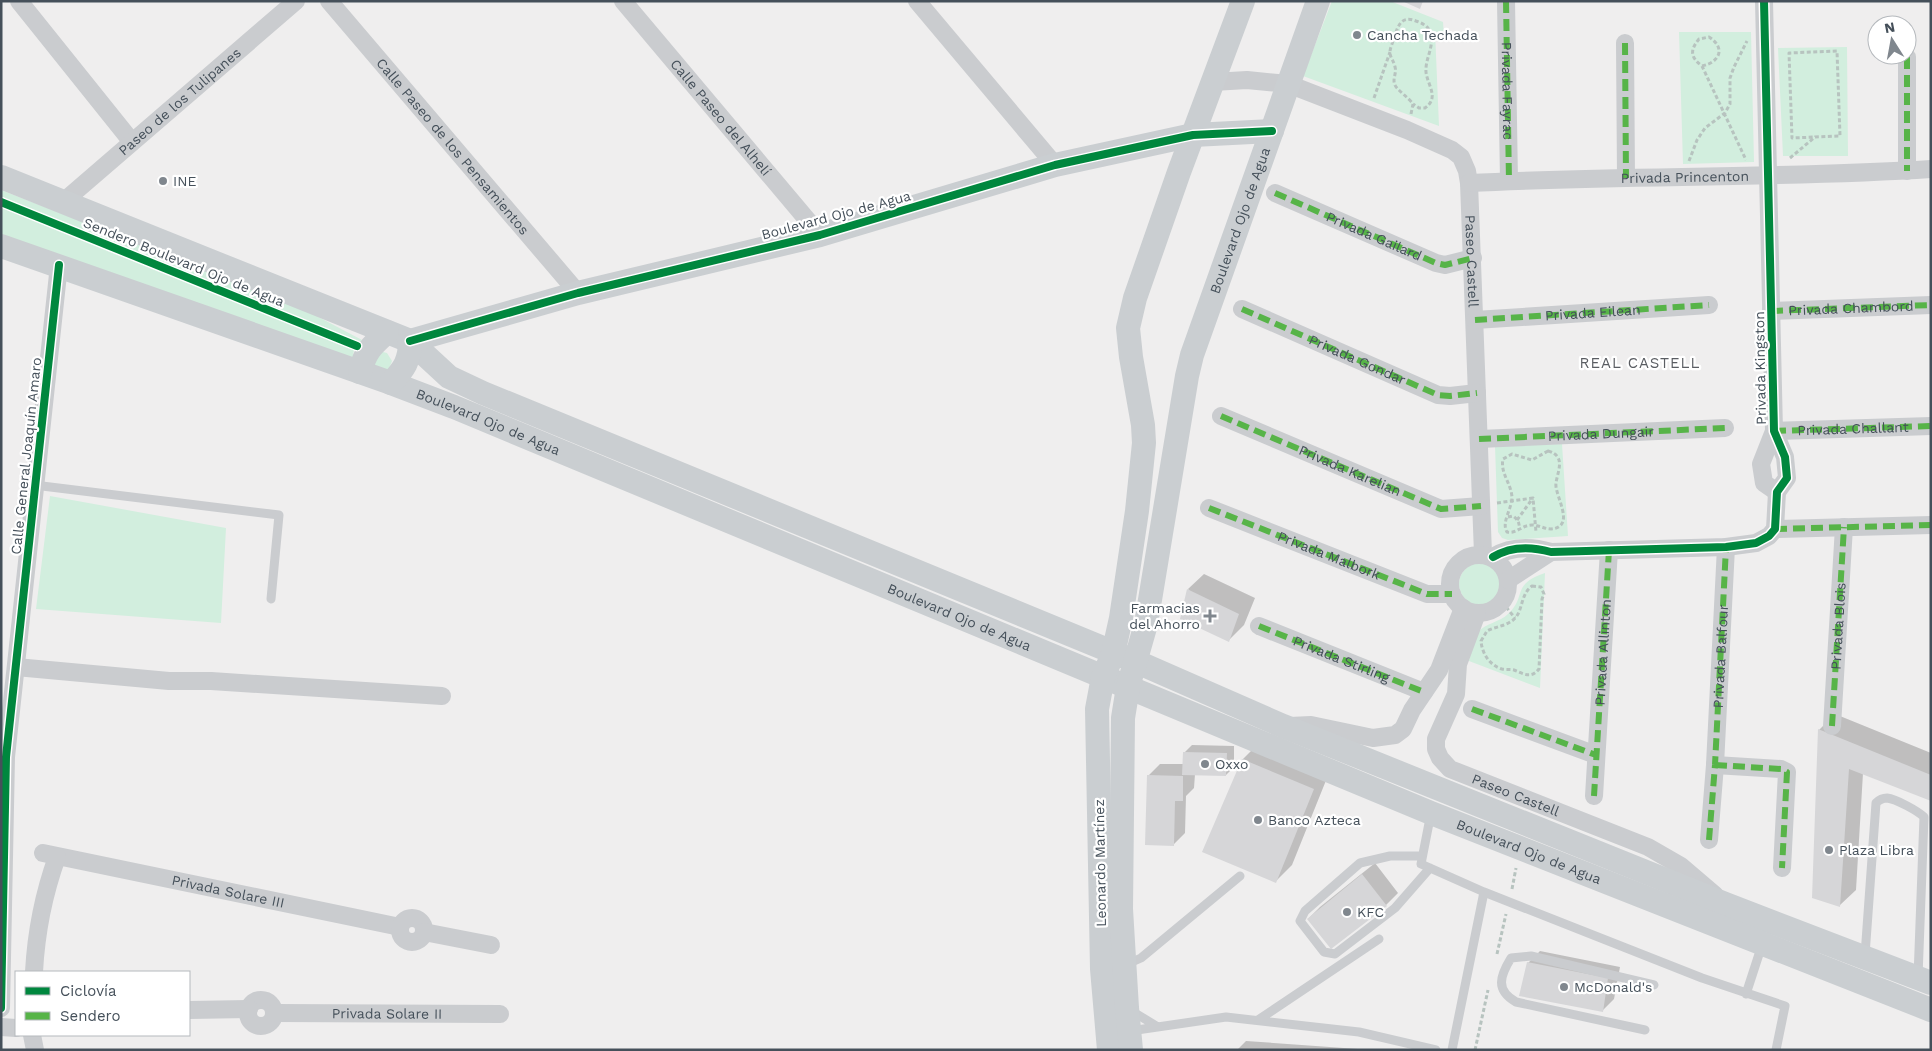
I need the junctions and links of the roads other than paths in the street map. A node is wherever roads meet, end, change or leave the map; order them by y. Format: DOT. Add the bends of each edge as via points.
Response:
graph roads {
  1 [pos="19,1"];
  2 [pos="296,1"];
  3 [pos="329,1"];
  4 [pos="624,1"];
  5 [pos="917,1"];
  6 [pos="1243,1"];
  7 [pos="1318,1"];
  8 [pos="1506,1"];
  9 [pos="1764,1"];
  10 [pos="1625,43"];
  11 [pos="1907,65"];
  12 [pos="1213,82"];
  13 [pos="1288,84"];
  14 [pos="1272,131"];
  15 [pos="1193,135"];
  16 [pos="132,142"];
  17 [pos="1055,165"];
  18 [pos="1931,169"];
  19 [pos="1907,171"];
  20 [pos="1761,176"];
  21 [pos="1,177"];
  22 [pos="1626,178"];
  23 [pos="1509,181"];
  24 [pos="1469,183"];
  25 [pos="1276,193"];
  26 [pos="63,202"];
  27 [pos="820,235"];
  28 [pos="1,246"];
  29 [pos="1473,258"];
  30 [pos="59,265"];
  31 [pos="578,293"];
  32 [pos="1931,304"];
  33 [pos="1709,305"];
  34 [pos="1242,309"];
  35 [pos="1771,311"];
  36 [pos="1476,320"];
  37 [pos="387,332"];
  38 [pos="410,341"];
  39 [pos="360,372"];
  40 [pos="391,383"];
  41 [pos="1478,393"];
  42 [pos="1221,416"];
  43 [pos="1931,426"];
  44 [pos="1725,428"];
  45 [pos="1774,431"];
  46 [pos="1479,438"];
  47 [pos="34,484"];
  48 [pos="1777,492"];
  49 [pos="1481,506"];
  50 [pos="1209,508"];
  51 [pos="1931,525"];
  52 [pos="1844,527"];
  53 [pos="1775,529"];
  54 [pos="1726,547"];
  55 [pos="1544,550"];
  56 [pos="1609,550"];
  57 [pos="1488,556"];
  58 [pos="1508,580"];
  59 [pos="1452,594"];
  60 [pos="271,599"];
  61 [pos="1470,611"];
  62 [pos="1260,626"];
  63 [pos="1113,654"];
  64 [pos="1137,662"];
  65 [pos="16,667"];
  66 [pos="1103,677"];
  67 [pos="1128,687"];
  68 [pos="1424,692"];
  69 [pos="442,696"];
  70 [pos="1472,709"];
  71 [pos="1283,726"];
  72 [pos="1832,726"];
  73 [pos="1596,756"];
  74 [pos="1715,765"];
  75 [pos="1594,796"];
  76 [pos="1431,813"];
  77 [pos="1709,840"];
  78 [pos="1422,856"];
  79 [pos="1430,868"];
  80 [pos="1782,868"];
  81 [pos="1240,876"];
  82 [pos="1484,892"];
  83 [pos="1725,904"];
  84 [pos="1767,932"];
  85 [pos="1379,939"];
  86 [pos="491,945"];
  87 [pos="1864,956"];
  88 [pos="1125,966"];
  89 [pos="34,971"];
  90 [pos="1924,980"];
  91 [pos="1654,985"];
  92 [pos="1746,994"];
  93 [pos="1104,998"];
  94 [pos="1,1000"];
  95 [pos="15,1000"];
  96 [pos="1,1008"];
  97 [pos="190,1010"];
  98 [pos="1931,1010"];
  99 [pos="500,1014"];
  100 [pos="1258,1020"];
  101 [pos="1,1027"];
  102 [pos="1158,1027"];
  103 [pos="15,1028"];
  104 [pos="1129,1030"];
  105 [pos="1645,1030"];
  106 [pos="32,1036"];
  107 [pos="35,1050"];
  108 [pos="1109,1050"];
  109 [pos="1116,1050"];
  110 [pos="1436,1050"];
  111 [pos="1452,1050"];
  112 [pos="1776,1050"];
  1 -- 16 [label="street"];
  2 -- 16 [label="street, Paseo de los Tulipanes"];
  3 -- 31 [label="street, Calle Paseo de los Pensamientos"];
  4 -- 27 [label="street, Calle Paseo del Alhelí"];
  5 -- 17 [label="street"];
  6 -- 12 [label="main road"];
  7 -- 13 [label="main road, Boulevard Ojo de Agua"];
  8 -- 23 [label="street, Privada Fayrac"];
  9 -- 20 [label="street, Privada Kingston"];
  10 -- 22 [label="street"];
  11 -- 19 [label="street"];
  12 -- 13 [label="street, Paseo Castell" via="1247,80"];
  12 -- 15 [label="main road"];
  13 -- 14 [label="main road, Boulevard Ojo de Agua"];
  13 -- 24 [label="street, Paseo Castell" via="1452,150 1461,157"];
  14 -- 15 [label="main road, Boulevard Ojo de Agua"];
  14 -- 64 [label="main road, Boulevard Ojo de Agua" via="1192,355"];
  15 -- 17 [label="main road, Boulevard Ojo de Agua"];
  15 -- 63 [label="main road" via="1135,298 1128,328 1144,443 1123,609"];
  16 -- 26 [label="street, Paseo de los Tulipanes"];
  17 -- 27 [label="main road, Boulevard Ojo de Agua"];
  18 -- 19 [label="street, Privada Princenton"];
  19 -- 20 [label="street, Privada Princenton"];
  20 -- 22 [label="street, Privada Princenton"];
  20 -- 35 [label="street, Privada Kingston"];
  21 -- 26 [label="main road, Boulevard Ojo de Agua"];
  22 -- 23 [label="street, Privada Princenton"];
  23 -- 24 [label="street, Privada Princenton"];
  24 -- 29 [label="street, Paseo Castell"];
  25 -- 29 [label="street, Privada Gailard" via="1436,263 1445,265"];
  26 -- 37 [label="main road, Boulevard Ojo de Agua"];
  27 -- 31 [label="main road, Boulevard Ojo de Agua"];
  28 -- 30 [label="main road, Boulevard Ojo de Agua"];
  29 -- 36 [label="street, Paseo Castell"];
  30 -- 39 [label="main road, Boulevard Ojo de Agua"];
  30 -- 47 [label="street, Calle General Joaquín Amaro"];
  31 -- 38 [label="main road, Boulevard Ojo de Agua"];
  32 -- 35 [label="street, Privada Chambord"];
  33 -- 36 [label="street, Privada Eilean"];
  34 -- 41 [label="street, Privada Gondar" via="1438,395"];
  35 -- 45 [label="street, Privada Kingston"];
  36 -- 41 [label="street, Paseo Castell"];
  37 -- 38 [label="main road, Boulevard Ojo de Agua"];
  37 -- 39 [label="main road" via="365,355"];
  38 -- 40 [label="main road" via="410,356"];
  38 -- 63 [label="main road, Boulevard Ojo de Agua" via="449,377 482,393"];
  39 -- 40 [label="main road, Boulevard Ojo de Agua"];
  40 -- 66 [label="main road, Boulevard Ojo de Agua"];
  41 -- 46 [label="street, Paseo Castell"];
  42 -- 49 [label="street, Privada Karelian" via="1441,508"];
  43 -- 45 [label="street, Privada Challant"];
  44 -- 46 [label="street, Privada Dungair"];
  45 -- 48 [label="street, Privada Kingston" via="1785,457 1787,478"];
  45 -- 48 [label="street, Privada Kingston" via="1761,464 1764,483"];
  46 -- 49 [label="street, Paseo Castell"];
  47 -- 60 [label="lane" via="279,515"];
  47 -- 65 [label="street, Calle General Joaquín Amaro"];
  48 -- 53 [label="street, Privada Kingston"];
  49 -- 57 [label="street, Paseo Castell"];
  50 -- 59 [label="street, Privada Malbork" via="1427,594"];
  51 -- 52 [label="street"];
  52 -- 53 [label="street"];
  52 -- 72 [label="street, Privada Blois"];
  53 -- 54 [label="street" via="1756,544"];
  54 -- 56 [label="street"];
  54 -- 74 [label="street, Privada Balfour"];
  55 -- 56 [label="street"];
  55 -- 57 [label="street" via="1513,548"];
  55 -- 58 [label="street"];
  56 -- 73 [label="street, Privada Allinton"];
  57 -- 58 [label="street" via="1500,563"];
  57 -- 59 [label="street" via="1473,555 1456,565 1451,574"];
  58 -- 61 [label="street" via="1502,602 1486,612"];
  59 -- 61 [label="street" via="1456,602"];
  61 -- 68 [label="street"];
  61 -- 83 [label="street, Paseo Castell" via="1458,664 1456,694 1436,739 1440,758 1450,769 1648,847 1681,866"];
  62 -- 68 [label="street, Privada Stirling"];
  63 -- 64 [label="main road, Boulevard Ojo de Agua"];
  63 -- 66 [label="main road"];
  64 -- 67 [label="main road, Boulevard Ojo de Agua"];
  64 -- 71 [label="main road, Boulevard Ojo de Agua"];
  65 -- 69 [label="street" via="169,681"];
  65 -- 94 [label="street, Calle General Joaquín Amaro" via="6,757"];
  66 -- 67 [label="main road, Boulevard Ojo de Agua"];
  66 -- 93 [label="main road, Leonardo Martínez" via="1097,709"];
  67 -- 76 [label="main road, Boulevard Ojo de Agua"];
  67 -- 88 [label="main road, Leonardo Martínez" via="1122,728 1121,909"];
  68 -- 71 [label="street" via="1403,729 1395,735 1373,738 1311,725"];
  70 -- 73 [label="street"];
  71 -- 83 [label="main road, Boulevard Ojo de Agua"];
  73 -- 75 [label="street, Privada Allinton"];
  74 -- 77 [label="street, Privada Balfour"];
  74 -- 80 [label="street" via="1787,772"];
  76 -- 78 [label="lane"];
  76 -- 84 [label="main road, Boulevard Ojo de Agua"];
  78 -- 79 [label="lane" via="1421,864"];
  78 -- 79 [label="lane" via="1390,856 1360,863 1305,911 1300,921 1324,952 1336,954 1394,908"];
  79 -- 82 [label="lane"];
  81 -- 88 [label="lane" via="1141,958"];
  82 -- 92 [label="lane"];
  82 -- 111 [label="lane"];
  83 -- 84 [label="main road, Boulevard Ojo de Agua"];
  84 -- 87 [label="main road, Boulevard Ojo de Agua"];
  84 -- 92 [label="lane"];
  84 -- 98 [label="main road, Boulevard Ojo de Agua"];
  85 -- 100 [label="lane"];
  86 -- 89 [label="street, Privada Solare III" via="424,932 422,923 414,918 406,919 400,927 50,855"];
  87 -- 90 [label="main road, Boulevard Ojo de Agua"];
  87 -- 90 [label="lane" via="1876,803 1887,798 1924,817"];
  88 -- 104 [label="main road, Leonardo Martínez"];
  91 -- 105 [label="lane" via="1532,956 1511,958 1503,972 1501,986 1516,1002"];
  92 -- 112 [label="lane" via="1785,1006"];
  93 -- 104 [label="main road"];
  93 -- 108 [label="main road, Leonardo Martínez"];
  94 -- 95 [label="street"];
  94 -- 96 [label="street, Calle General Joaquín Amaro"];
  97 -- 99 [label="street, Privada Solare II" via="248,1009 254,1002 263,1000 271,1004 275,1013"];
  100 -- 102 [label="lane" via="1226,1017"];
  100 -- 110 [label="lane" via="1359,1032"];
  101 -- 103 [label="street"];
  102 -- 104 [label="lane"];
  102 -- 104 [label="lane"];
  104 -- 109 [label="main road"];
  106 -- 107 [label="street"];
}
